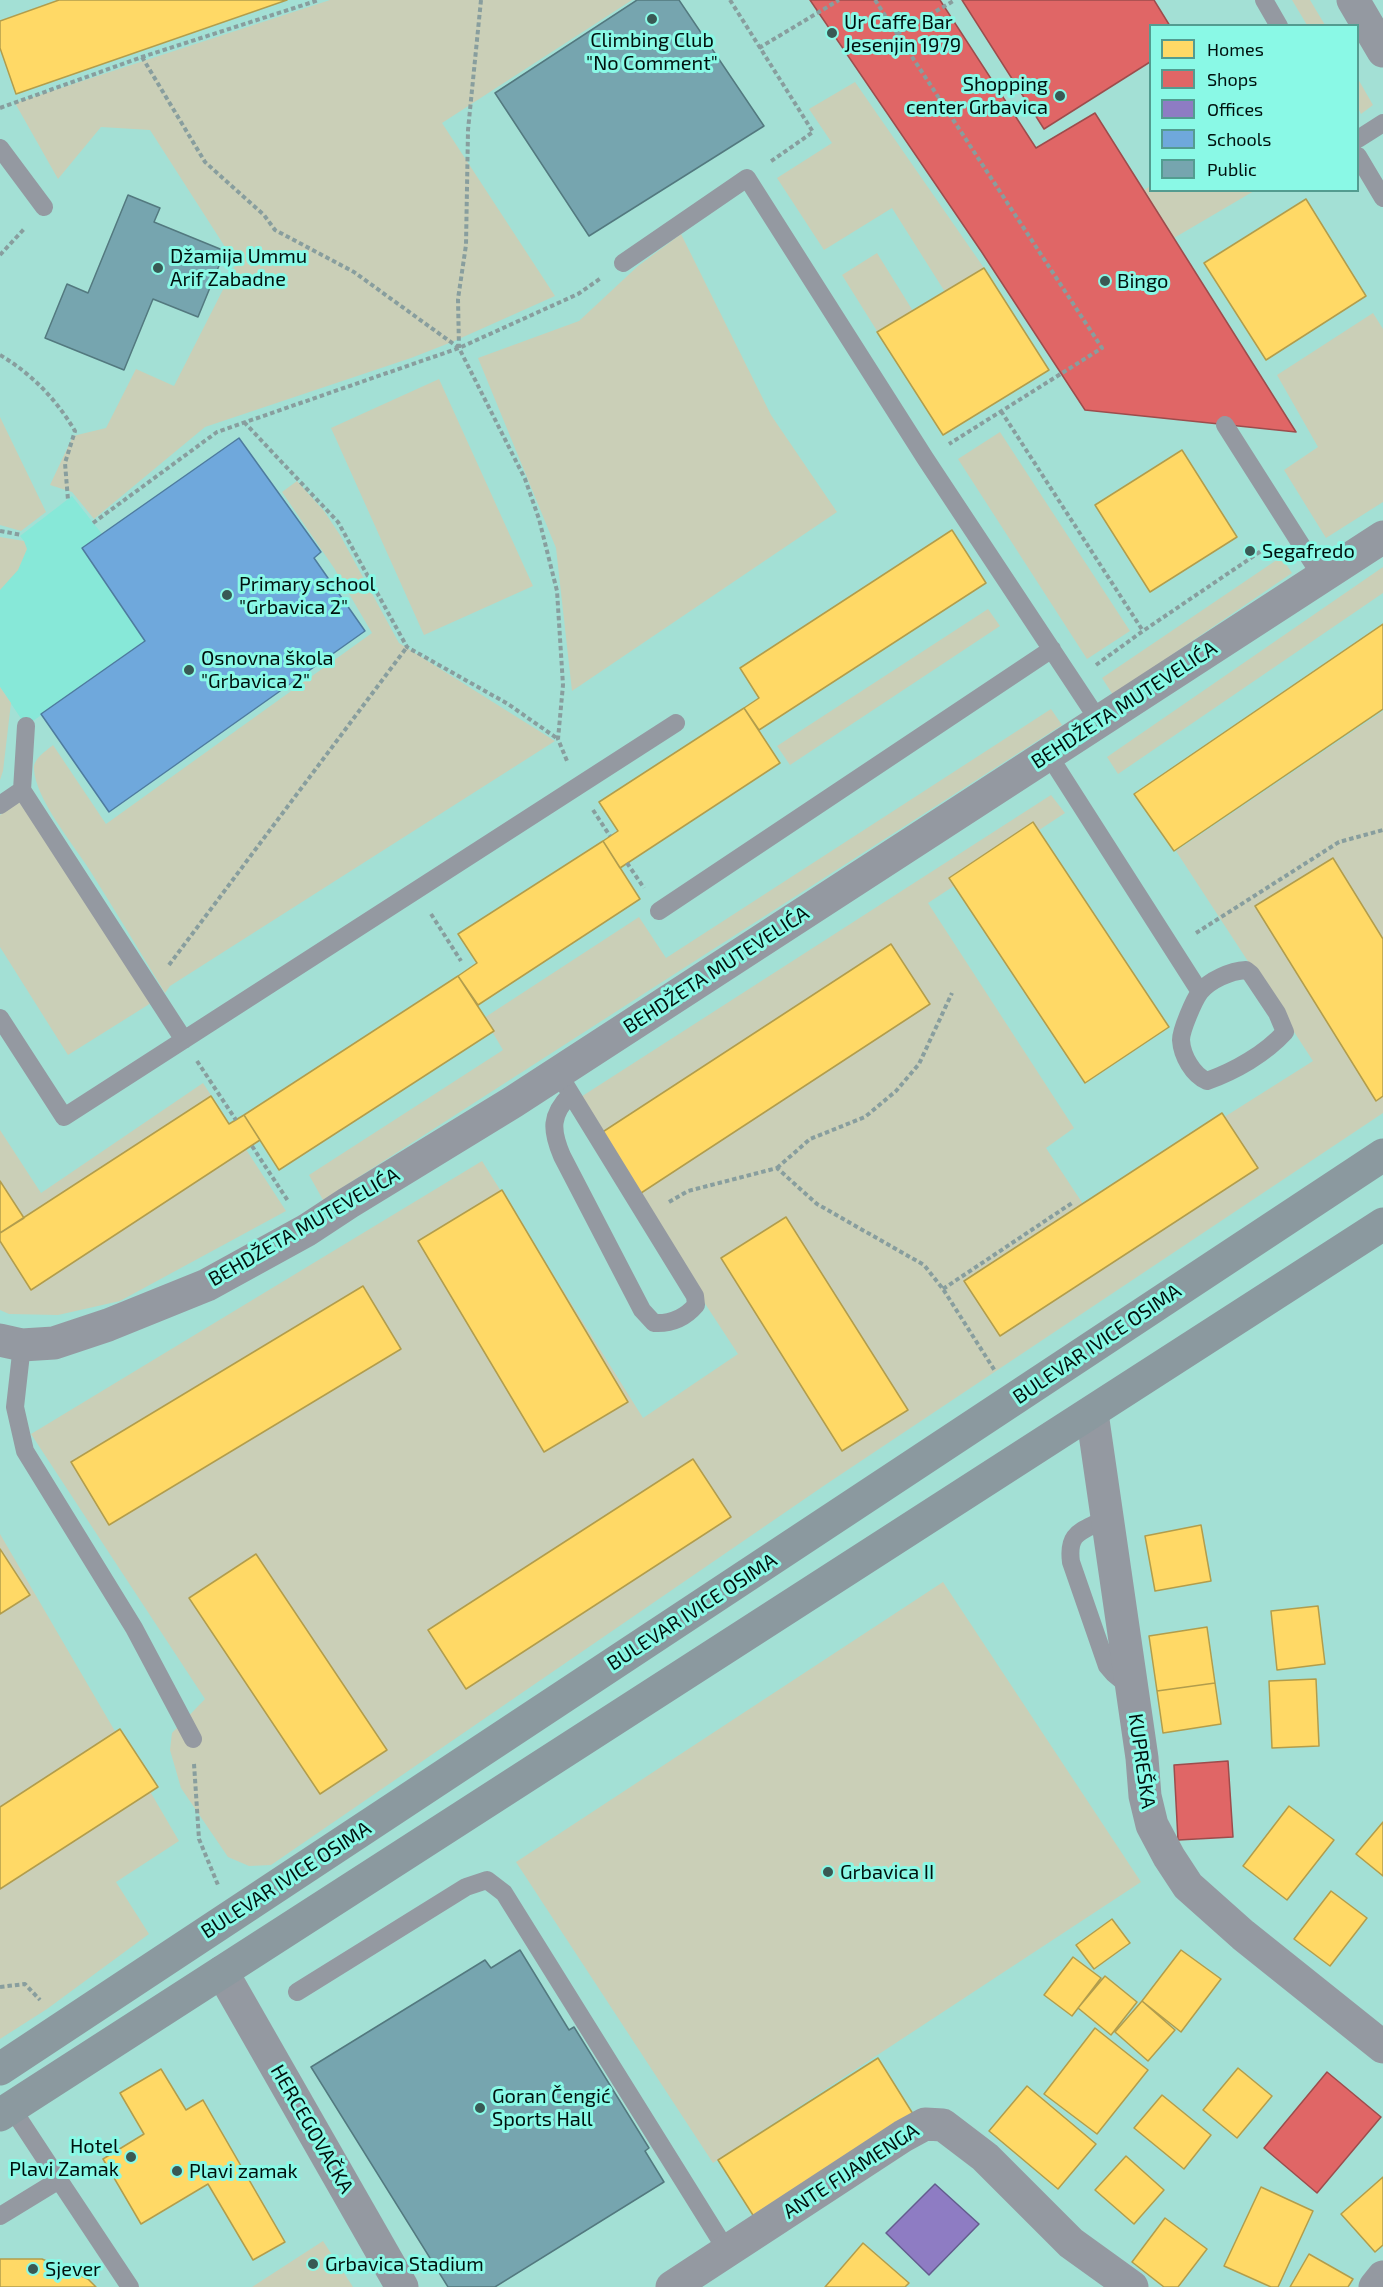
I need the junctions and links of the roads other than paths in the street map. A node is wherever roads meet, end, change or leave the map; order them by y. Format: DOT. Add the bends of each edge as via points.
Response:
graph roads {
  1 [pos="1264,0"];
  2 [pos="1353,0"];
  3 [pos="1279,24"];
  4 [pos="1383,51"];
  5 [pos="1383,123"];
  6 [pos="1359,138"];
  7 [pos="0,148"];
  8 [pos="1359,158"];
  9 [pos="1383,198"];
  10 [pos="44,207"];
  11 [pos="623,263"];
  12 [pos="1226,425"];
  13 [pos="1383,537"];
  14 [pos="1321,576"];
  15 [pos="1052,649"];
  16 [pos="1099,721"];
  17 [pos="676,723"];
  18 [pos="27,726"];
  19 [pos="1048,754"];
  20 [pos="22,790"];
  21 [pos="0,805"];
  22 [pos="658,911"];
  23 [pos="1200,992"];
  24 [pos="0,1018"];
  25 [pos="184,1040"];
  26 [pos="564,1084"];
  27 [pos="1383,1155"];
  28 [pos="1383,1224"];
  29 [pos="11,1343"];
  30 [pos="1092,1413"];
  31 [pos="192,1739"];
  32 [pos="222,1972"];
  33 [pos="297,1992"];
  34 [pos="1383,2047"];
  35 [pos="0,2069"];
  36 [pos="6,2111"];
  37 [pos="59,2180"];
  38 [pos="0,2216"];
  39 [pos="727,2251"];
  40 [pos="1383,2277"];
  41 [pos="130,2287"];
  42 [pos="402,2287"];
  43 [pos="672,2287"];
  44 [pos="1132,2287"];
  45 [pos="1375,2287"];
  1 -- 3 [label="lane"];
  2 -- 4 [label="street"];
  5 -- 6 [label="lane"];
  7 -- 10 [label="lane"];
  8 -- 9 [label="lane"];
  11 -- 15 [label="lane" via="747,178"];
  12 -- 14 [label="lane"];
  13 -- 14 [label="street, BEHDŽETA MUTEVELIĆA"];
  14 -- 16 [label="street, BEHDŽETA MUTEVELIĆA"];
  15 -- 16 [label="lane"];
  15 -- 22 [label="lane"];
  16 -- 19 [label="street, BEHDŽETA MUTEVELIĆA"];
  17 -- 25 [label="lane"];
  18 -- 20 [label="lane"];
  19 -- 23 [label="lane"];
  19 -- 26 [label="street, BEHDŽETA MUTEVELIĆA"];
  20 -- 21 [label="lane"];
  20 -- 25 [label="lane"];
  23 -- 23 [label="lane" via="1224,975 1246,970 1277,1013 1285,1032 1261,1053 1226,1074 1207,1081 1197,1077 1181,1039"];
  24 -- 25 [label="lane" via="64,1117"];
  26 -- 26 [label="lane" via="697,1302 679,1319 654,1323 642,1310 562,1156 555,1140 554,1121"];
  26 -- 29 [label="street, BEHDŽETA MUTEVELIĆA" via="207,1285 54,1343"];
  27 -- 35 [label="main road, BULEVAR IVICE OSIMA"];
  28 -- 30 [label="main road"];
  29 -- 31 [label="lane" via="15,1407 25,1451 134,1628"];
  30 -- 32 [label="main road"];
  30 -- 34 [label="street, KUPREŠKA" via="1152,1825 1188,1886"];
  32 -- 36 [label="main road"];
  32 -- 42 [label="street, HERCEGOVAČKA"];
  33 -- 39 [label="lane" via="466,1887 487,1880 504,1893"];
  36 -- 37 [label="lane"];
  37 -- 38 [label="lane"];
  37 -- 41 [label="lane"];
  39 -- 43 [label="street, ANTE FIJAMENGA"];
  39 -- 44 [label="street, ANTE FIJAMENGA" via="903,2136 925,2124 943,2125 985,2157 1071,2243"];
  40 -- 45 [label="street"];
}
